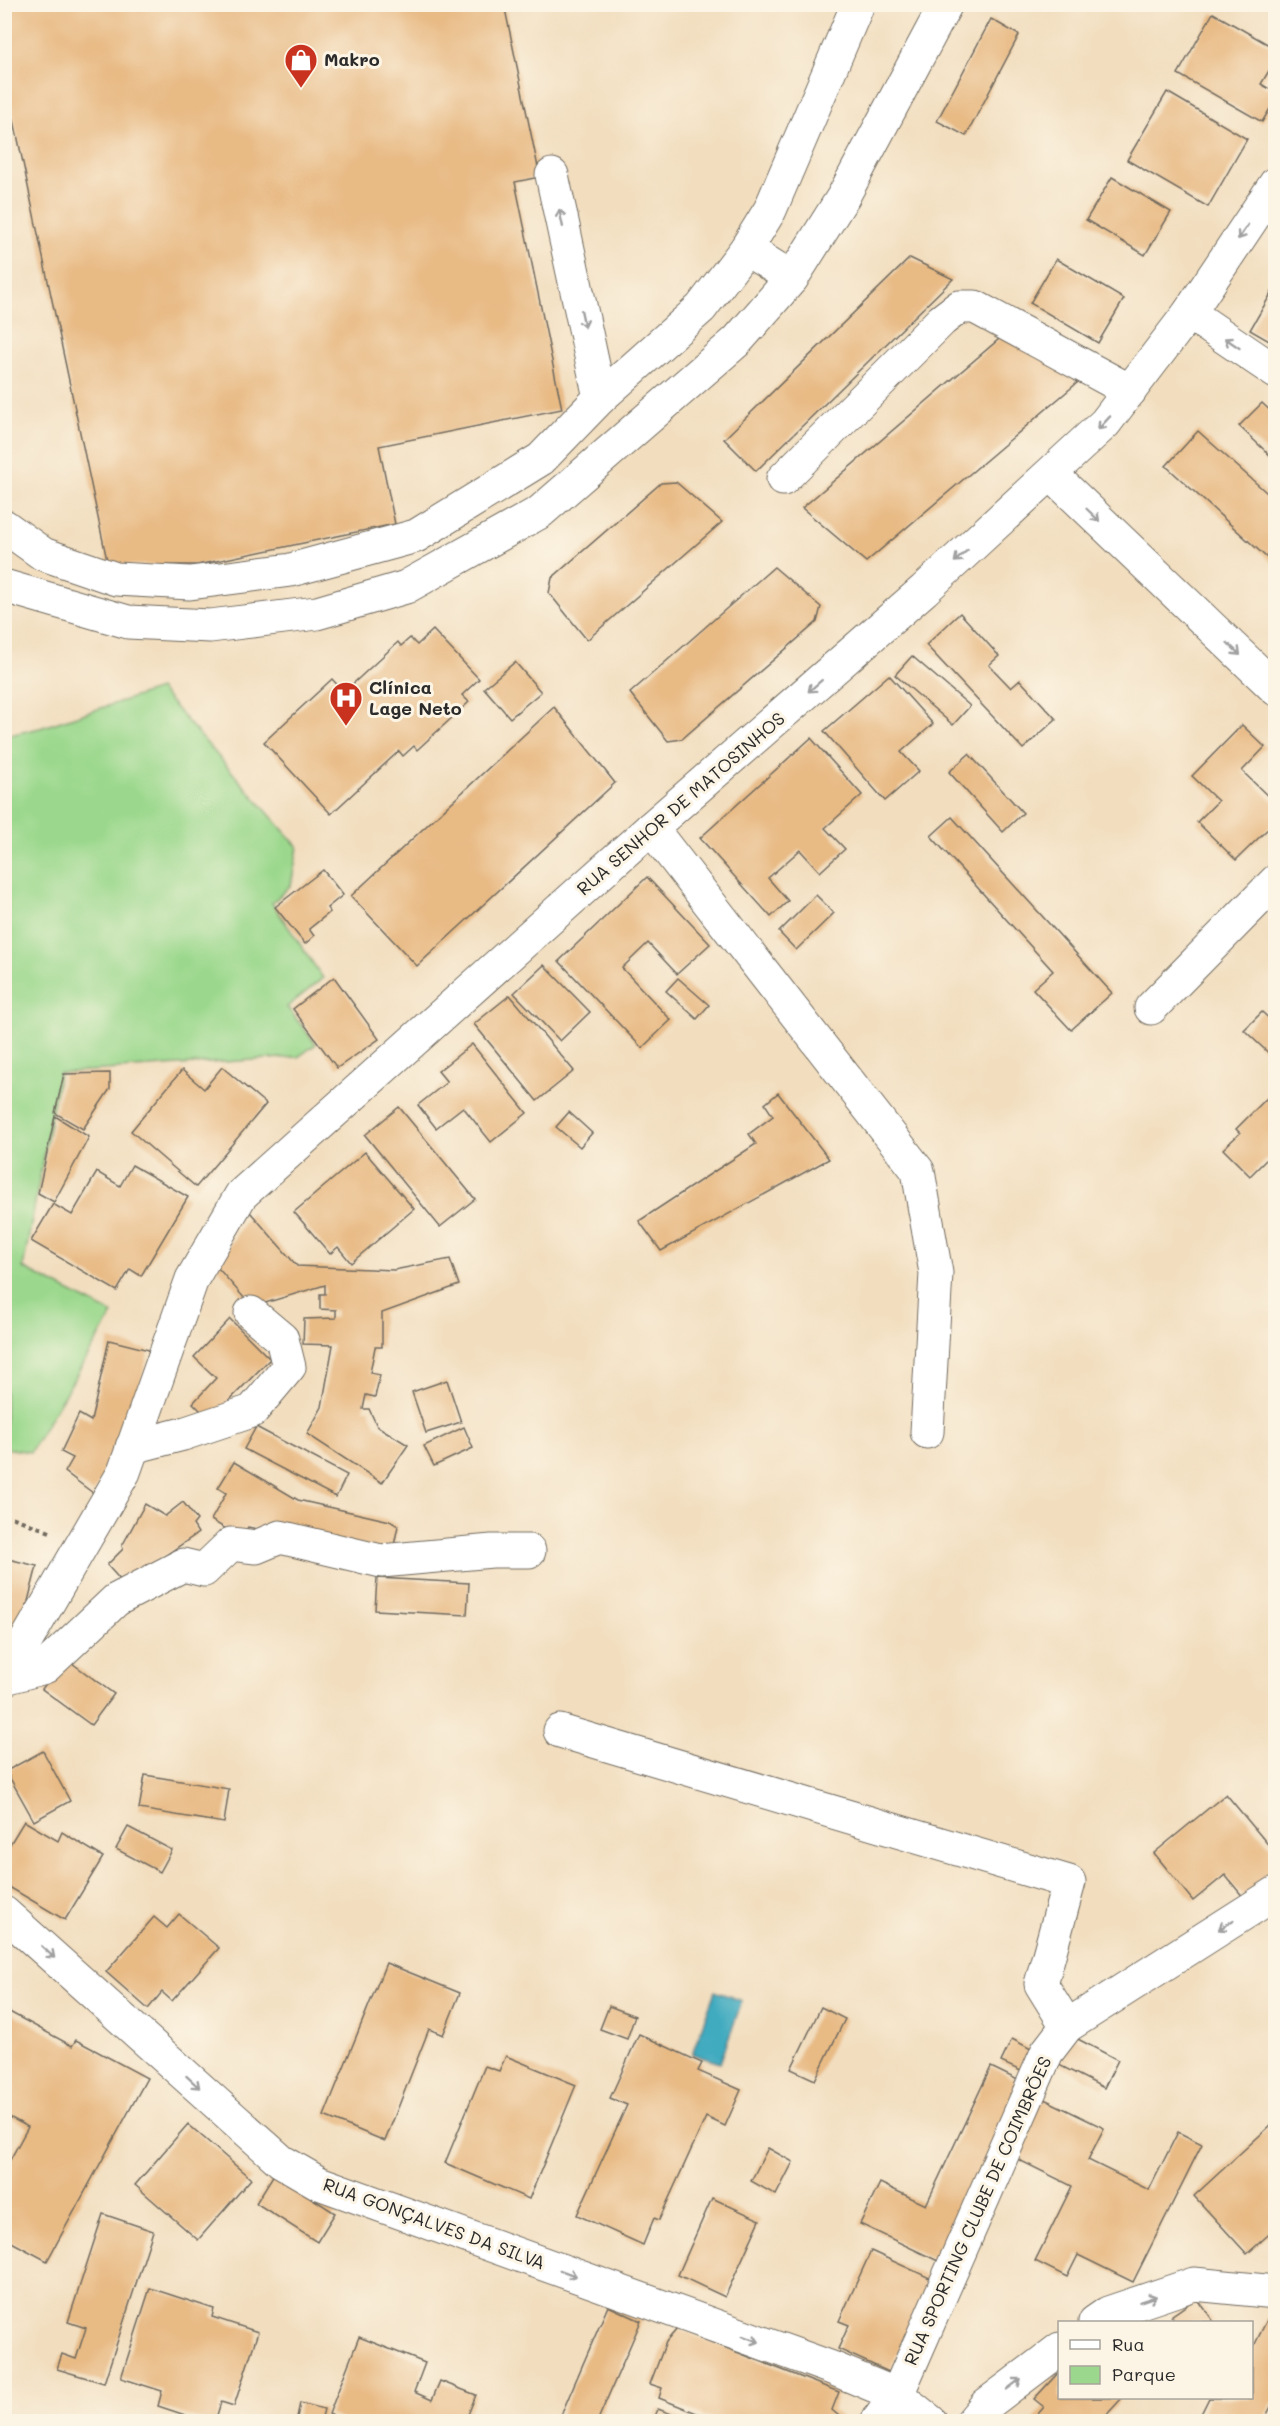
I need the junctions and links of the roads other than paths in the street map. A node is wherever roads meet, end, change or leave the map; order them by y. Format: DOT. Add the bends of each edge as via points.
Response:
graph roads {
  1 [pos="858,4"];
  2 [pos="946,4"];
  3 [pos="552,175"];
  4 [pos="1275,183"];
  5 [pos="746,249"];
  6 [pos="792,278"];
  7 [pos="1189,313"];
  8 [pos="1275,372"];
  9 [pos="1130,391"];
  10 [pos="600,398"];
  11 [pos="1051,474"];
  12 [pos="783,479"];
  13 [pos="4,526"];
  14 [pos="4,586"];
  15 [pos="1275,689"];
  16 [pos="651,828"];
  17 [pos="1275,881"];
  18 [pos="1152,1008"];
  19 [pos="251,1312"];
  20 [pos="927,1432"];
  21 [pos="132,1447"];
  22 [pos="529,1551"];
  23 [pos="5,1678"];
  24 [pos="560,1731"];
  25 [pos="1275,1893"];
  26 [pos="4,1913"];
  27 [pos="1067,2026"];
  28 [pos="1275,2292"];
  29 [pos="1096,2321"];
  30 [pos="1058,2350"];
  31 [pos="897,2395"];
  32 [pos="877,2421"];
  33 [pos="931,2421"];
  34 [pos="972,2421"];
  1 -- 5 [label="street" via="770,210"];
  2 -- 6 [label="street" via="843,197"];
  3 -- 10 [label="street"];
  4 -- 7 [label="street, RUA SENHOR DE MATOSINHOS, one-way"];
  5 -- 6 [label="street"];
  5 -- 10 [label="street" via="701,308"];
  6 -- 14 [label="street" via="737,341 540,512 406,586 317,613 210,626 128,622"];
  8 -- 7 [label="street, one-way"];
  7 -- 9 [label="street, RUA SENHOR DE MATOSINHOS"];
  9 -- 11 [label="street, RUA SENHOR DE MATOSINHOS, one-way" via="1105,423"];
  9 -- 12 [label="street" via="975,307 959,307"];
  10 -- 13 [label="street" via="541,459 416,536 291,570 190,583 116,579 43,554"];
  11 -- 15 [label="street, one-way"];
  11 -- 16 [label="street, RUA SENHOR DE MATOSINHOS, one-way"];
  16 -- 20 [label="street" via="918,1171 936,1273"];
  16 -- 21 [label="street, RUA SENHOR DE MATOSINHOS" via="241,1195 192,1279"];
  17 -- 18 [label="street"];
  19 -- 21 [label="street" via="282,1339 289,1367 252,1411"];
  21 -- 23 [label="street, RUA SENHOR DE MATOSINHOS" via="124,1472"];
  22 -- 23 [label="street" via="381,1561 280,1537 256,1547 231,1544 204,1570 183,1565 116,1600 45,1666"];
  24 -- 27 [label="street" via="1069,1882 1041,1984"];
  25 -- 27 [label="street, RUA SPORTING CLUBE DE COIMBRÕES, one-way"];
  26 -- 31 [label="street, RUA GONÇALVES DA SILVA, one-way" via="281,2161 319,2183"];
  27 -- 31 [label="street, RUA SPORTING CLUBE DE COIMBRÕES" via="1047,2052"];
  29 -- 28 [label="street, one-way" via="1108,2313 1194,2284"];
  34 -- 30 [label="street, one-way" via="986,2405"];
  31 -- 32 [label="street, RUA SPORTING CLUBE DE COIMBRÕES"];
  31 -- 33 [label="street, RUA GONÇALVES DA SILVA"];
}
